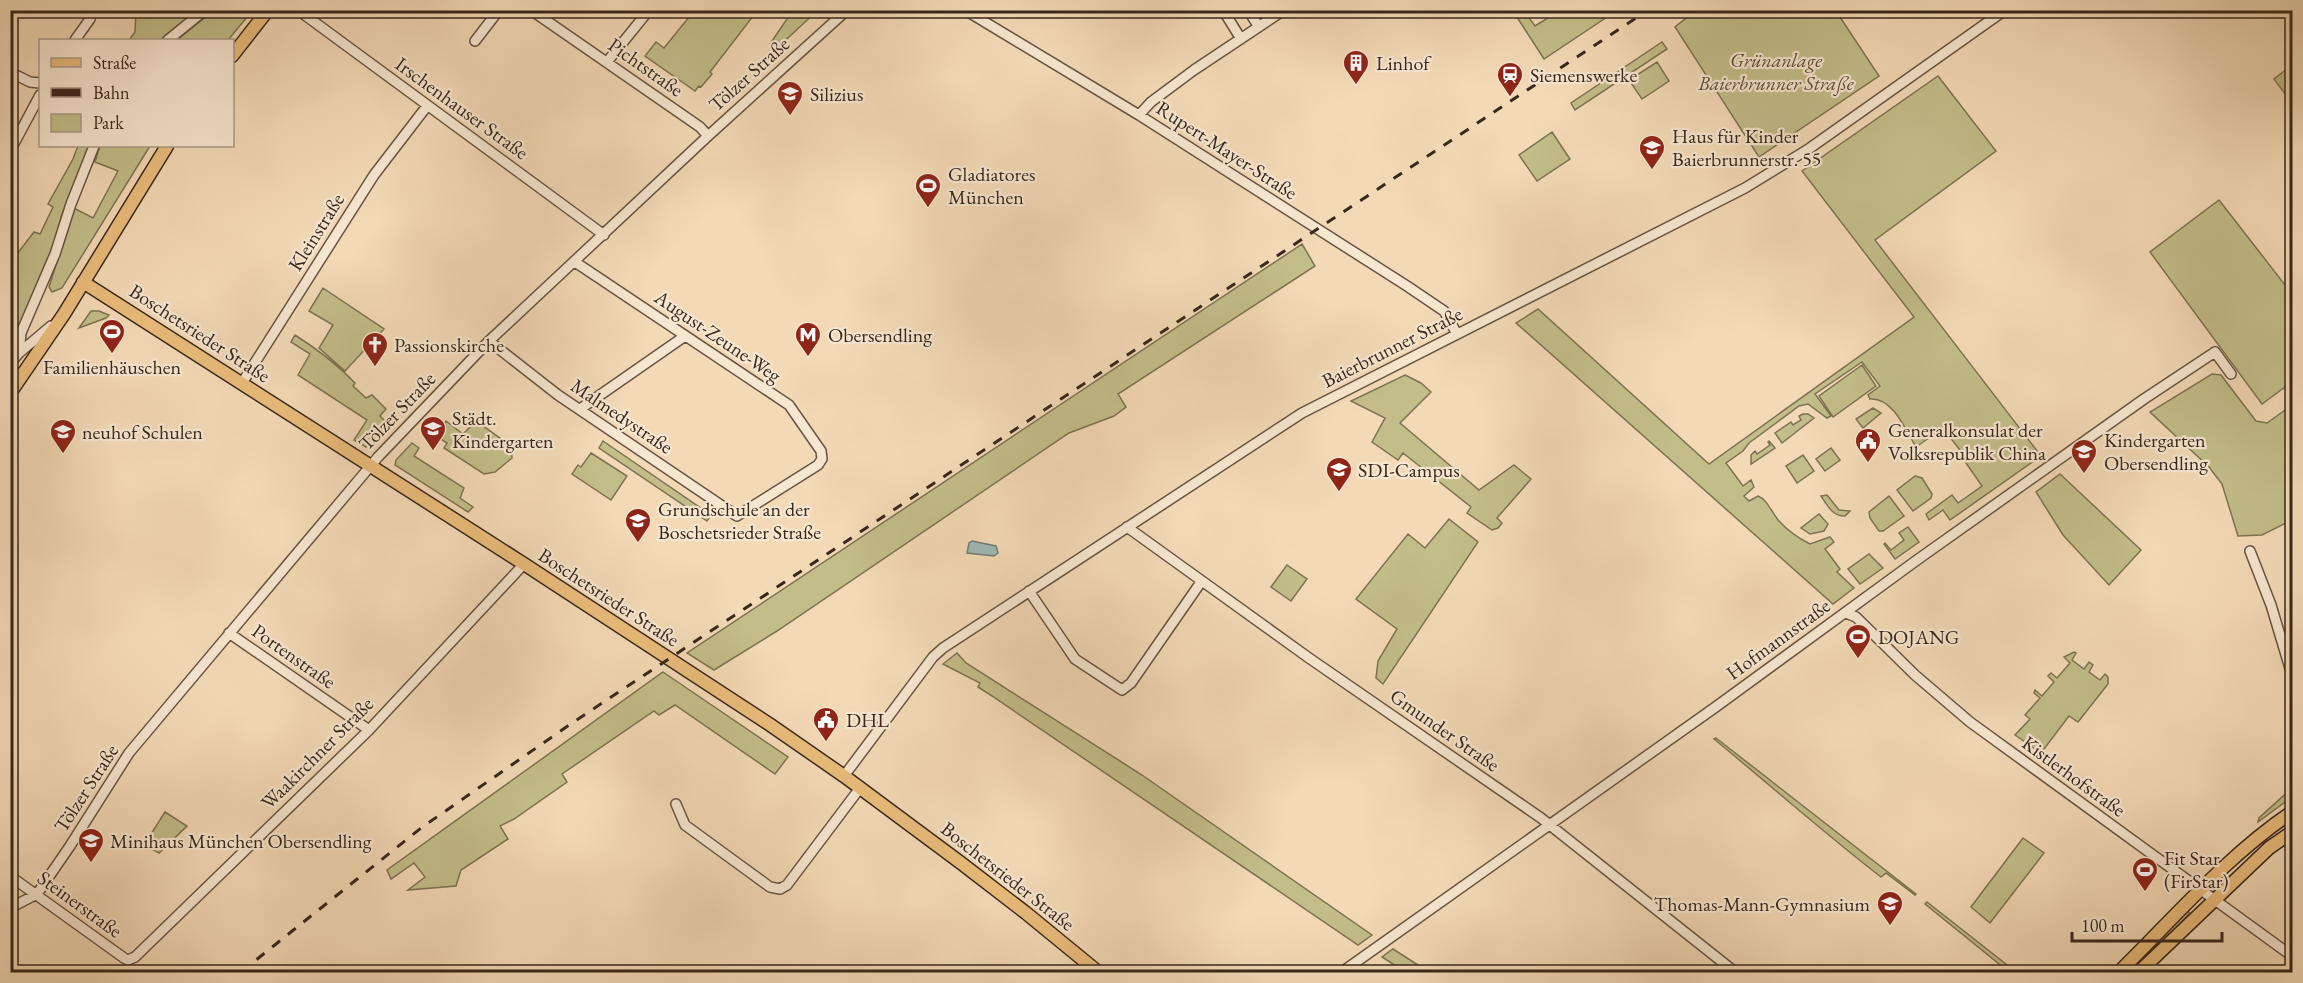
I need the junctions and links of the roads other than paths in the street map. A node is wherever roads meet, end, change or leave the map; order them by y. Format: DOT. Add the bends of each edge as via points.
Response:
graph roads {
  1 [pos="205,10"];
  2 [pos="268,10"];
  3 [pos="298,10"];
  4 [pos="498,10"];
  5 [pos="531,10"];
  6 [pos="649,10"];
  7 [pos="847,10"];
  8 [pos="965,10"];
  9 [pos="1223,10"];
  10 [pos="1248,10"];
  11 [pos="1284,10"];
  12 [pos="2005,10"];
  13 [pos="90,11"];
  14 [pos="1259,27"];
  15 [pos="76,39"];
  16 [pos="169,39"];
  17 [pos="1241,39"];
  18 [pos="476,41"];
  19 [pos="234,53"];
  20 [pos="608,62"];
  21 [pos="10,72"];
  22 [pos="39,83"];
  23 [pos="39,97"];
  24 [pos="428,106"];
  25 [pos="1139,115"];
  26 [pos="708,135"];
  27 [pos="94,147"];
  28 [pos="166,147"];
  29 [pos="10,151"];
  30 [pos="604,235"];
  31 [pos="575,262"];
  32 [pos="83,282"];
  33 [pos="64,314"];
  34 [pos="1457,334"];
  35 [pos="685,336"];
  36 [pos="489,341"];
  37 [pos="19,353"];
  38 [pos="10,363"];
  39 [pos="2231,374"];
  40 [pos="242,383"];
  41 [pos="10,393"];
  42 [pos="580,409"];
  43 [pos="370,466"];
  44 [pos="738,516"];
  45 [pos="1127,527"];
  46 [pos="2250,551"];
  47 [pos="524,564"];
  48 [pos="1200,582"];
  49 [pos="1029,591"];
  50 [pos="1846,613"];
  51 [pos="229,633"];
  52 [pos="2292,675"];
  53 [pos="369,730"];
  54 [pos="844,776"];
  55 [pos="860,788"];
  56 [pos="676,804"];
  57 [pos="2292,812"];
  58 [pos="1549,825"];
  59 [pos="2292,832"];
  60 [pos="12,879"];
  61 [pos="2203,889"];
  62 [pos="37,894"];
  63 [pos="2216,899"];
  64 [pos="10,908"];
  65 [pos="2292,956"];
  66 [pos="128,960"];
  67 [pos="1099,971"];
  68 [pos="1342,972"];
  69 [pos="1735,972"];
  70 [pos="2119,972"];
  71 [pos="2139,972"];
  1 -- 16 [label="street"];
  2 -- 19 [label="main road"];
  3 -- 24 [label="street, Irschenhauser Straße"];
  4 -- 18 [label="street"];
  5 -- 20 [label="street, Pichtstraße"];
  6 -- 20 [label="street"];
  7 -- 26 [label="street, Tölzer Straße"];
  8 -- 25 [label="street, Rupert-Mayer-Straße"];
  9 -- 17 [label="street"];
  10 -- 14 [label="street"];
  11 -- 14 [label="street"];
  12 -- 34 [label="street, Baierbrunner Straße" via="1810,148 1745,188"];
  13 -- 15 [label="street" via="90,18"];
  14 -- 17 [label="street"];
  17 -- 25 [label="street" via="1151,102"];
  20 -- 26 [label="street, Pichtstraße"];
  21 -- 22 [label="street"];
  23 -- 29 [label="street"];
  24 -- 30 [label="street, Irschenhauser Straße"];
  24 -- 40 [label="street, Kleinstraße" via="374,174"];
  25 -- 34 [label="street, Rupert-Mayer-Straße" via="1444,311"];
  26 -- 30 [label="street, Tölzer Straße"];
  27 -- 37 [label="street" via="21,333"];
  28 -- 32 [label="main road"];
  30 -- 31 [label="street, Tölzer Straße"];
  31 -- 35 [label="street, August-Zeune-Weg"];
  31 -- 36 [label="street, Tölzer Straße"];
  32 -- 33 [label="main road"];
  32 -- 40 [label="main road, Boschetsrieder Straße"];
  33 -- 37 [label="street"];
  33 -- 41 [label="main road"];
  34 -- 45 [label="street, Baierbrunner Straße" via="1302,413"];
  35 -- 42 [label="street"];
  35 -- 44 [label="street, August-Zeune-Weg" via="789,405 821,452 818,465"];
  36 -- 42 [label="street, Malmedystraße"];
  36 -- 43 [label="street, Tölzer Straße"];
  37 -- 38 [label="street"];
  39 -- 50 [label="street, Hofmannstraße" via="2215,352"];
  40 -- 43 [label="main road, Boschetsrieder Straße"];
  42 -- 44 [label="street, Malmedystraße"];
  43 -- 47 [label="main road, Boschetsrieder Straße"];
  43 -- 51 [label="street, Tölzer Straße"];
  45 -- 48 [label="street, Gmunder Straße"];
  45 -- 49 [label="street, Baierbrunner Straße"];
  46 -- 52 [label="street"];
  47 -- 53 [label="street, Waakirchner Straße"];
  47 -- 54 [label="main road, Boschetsrieder Straße"];
  48 -- 49 [label="street" via="1131,683 1122,690 1075,659"];
  48 -- 58 [label="street, Gmunder Straße"];
  49 -- 54 [label="street, Baierbrunner Straße" via="933,657"];
  50 -- 58 [label="street, Hofmannstraße"];
  50 -- 61 [label="street, Kistlerhofstraße" via="1856,617 1970,722"];
  51 -- 53 [label="street, Portenstraße"];
  51 -- 62 [label="street, Tölzer Straße" via="129,753"];
  53 -- 66 [label="street, Waakirchner Straße"];
  54 -- 55 [label="main road, Boschetsrieder Straße"];
  55 -- 56 [label="street" via="788,885 780,889 770,887 685,825"];
  55 -- 67 [label="main road, Boschetsrieder Straße"];
  57 -- 61 [label="main road" via="2258,837"];
  58 -- 68 [label="street, Hofmannstraße"];
  58 -- 69 [label="street, Gmunder Straße"];
  59 -- 63 [label="main road" via="2269,848"];
  60 -- 62 [label="street, Steinerstraße"];
  61 -- 63 [label="street, Kistlerhofstraße"];
  61 -- 70 [label="main road"];
  62 -- 64 [label="street"];
  62 -- 66 [label="street, Steinerstraße"];
  63 -- 65 [label="street, Kistlerhofstraße"];
  63 -- 71 [label="main road"];
}
